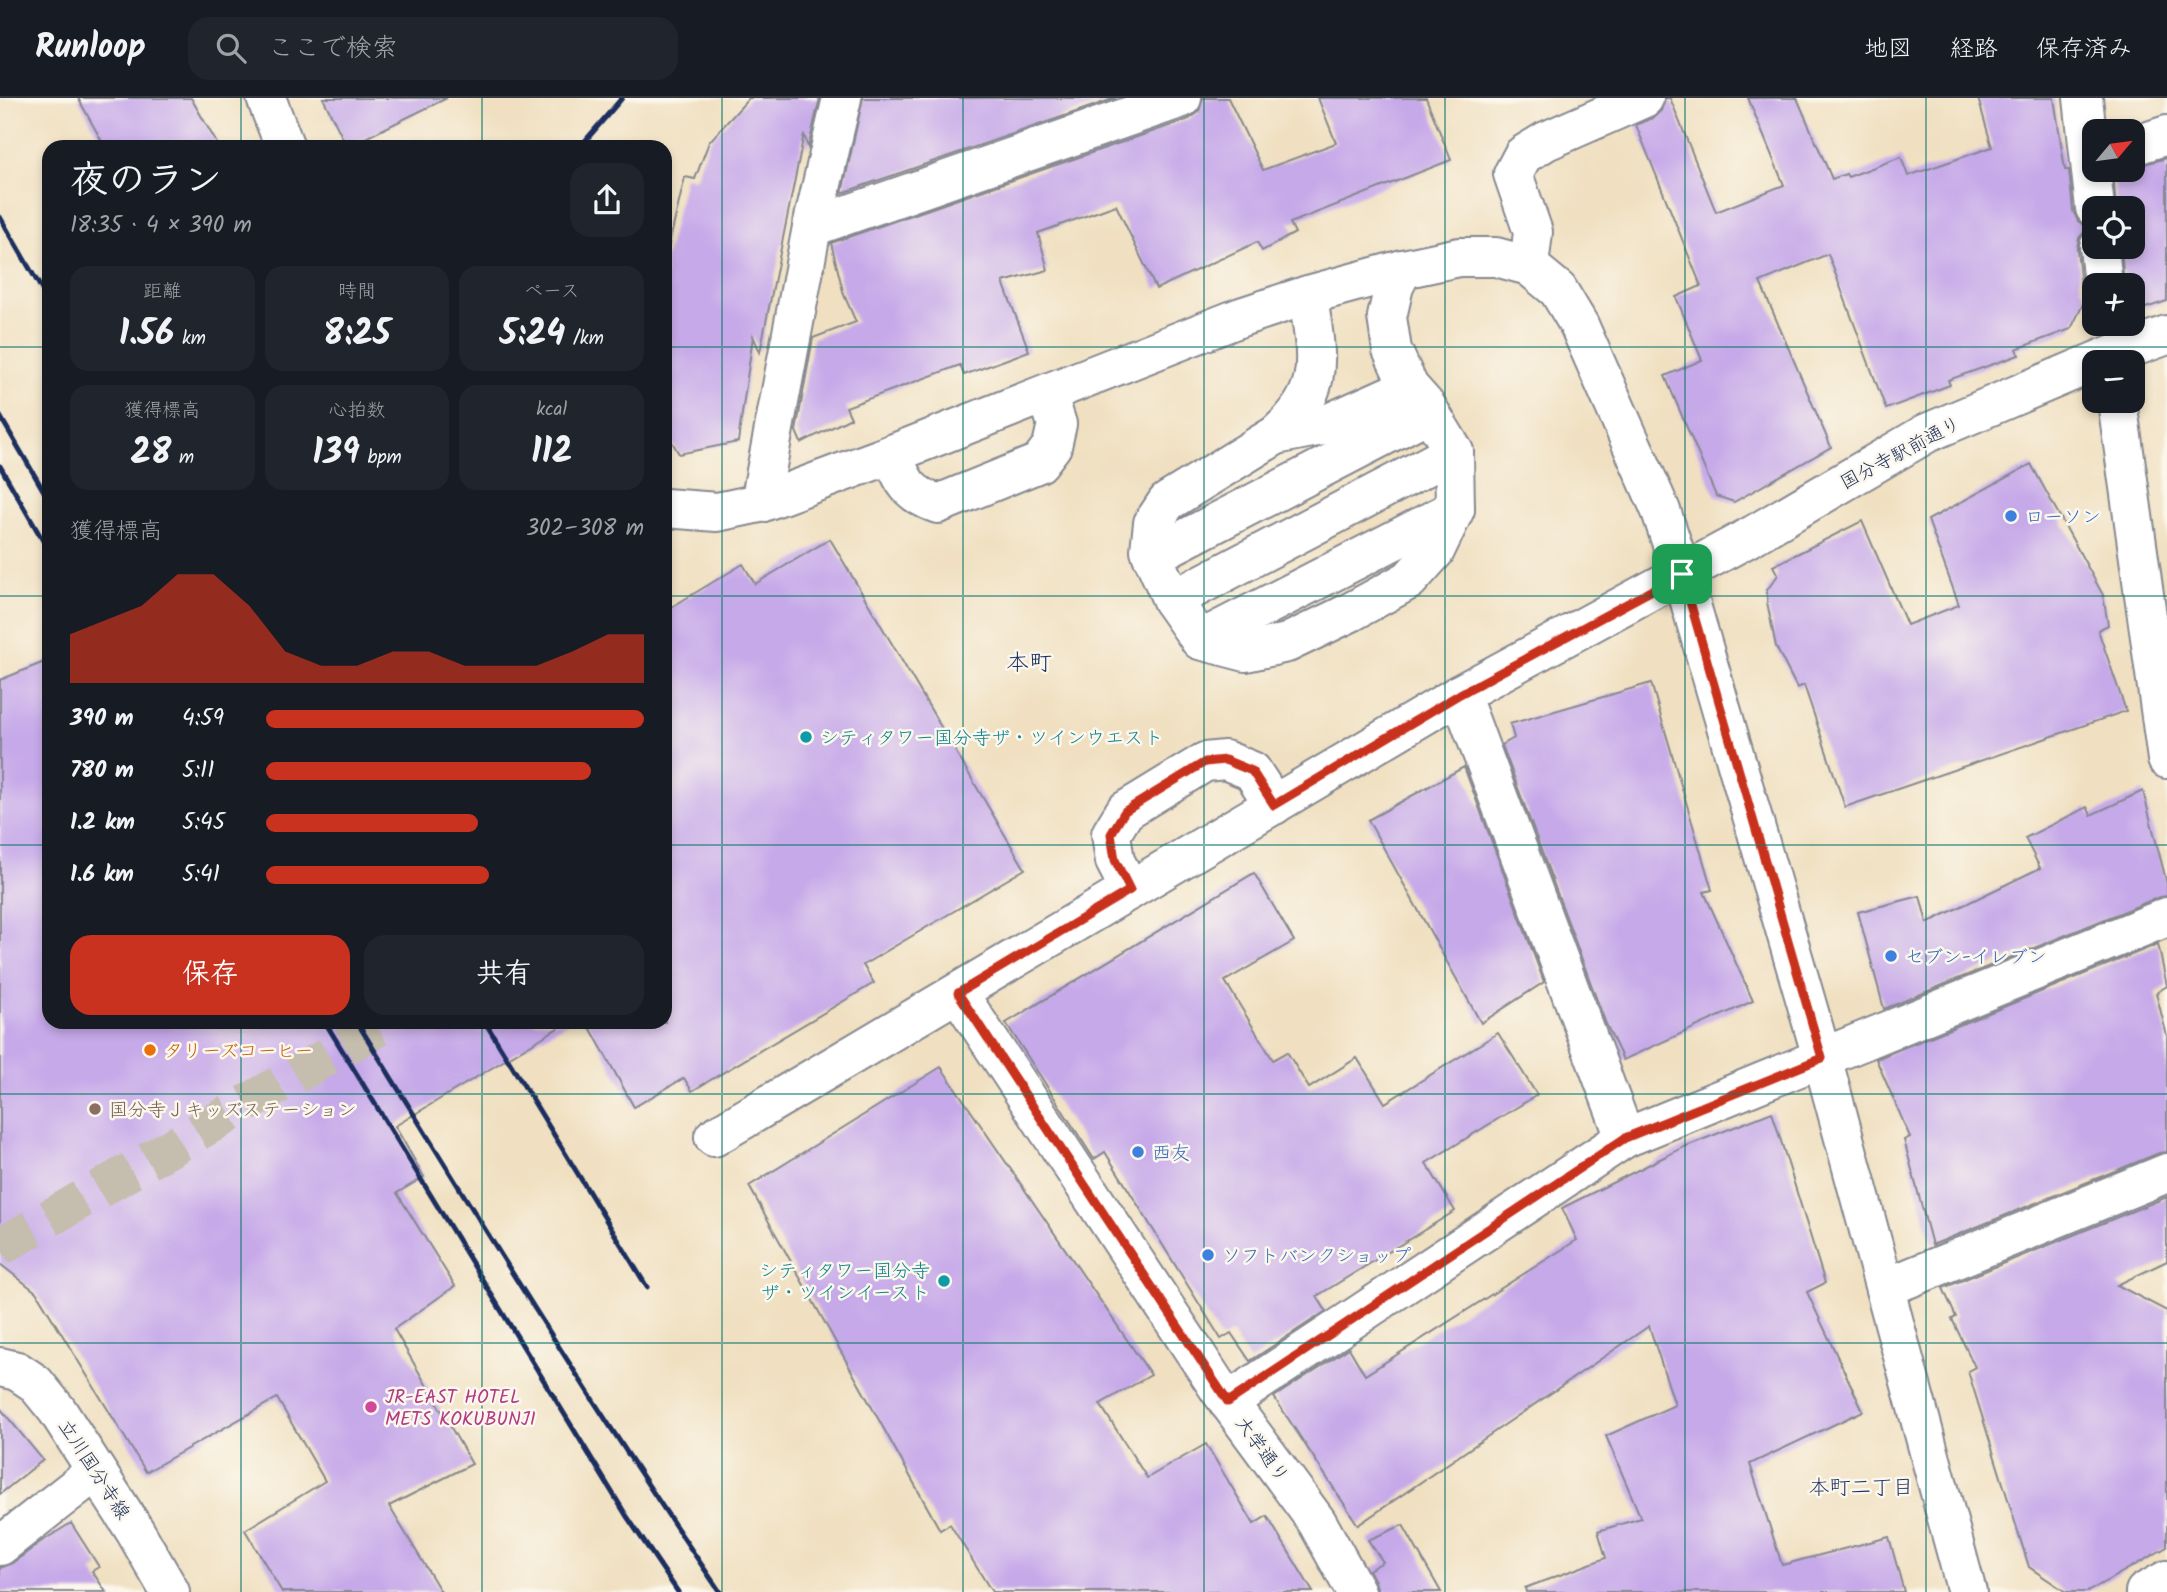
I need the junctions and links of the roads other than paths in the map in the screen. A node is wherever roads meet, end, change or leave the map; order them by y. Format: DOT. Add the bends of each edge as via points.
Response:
graph roads {
  1 [pos="266,98"];
  2 [pos="842,98"];
  3 [pos="1182,98"];
  4 [pos="1644,98"];
  5 [pos="2083,98"];
  6 [pos="2086,119"];
  7 [pos="2167,135"];
  8 [pos="282,140"];
  9 [pos="2146,142"];
  10 [pos="812,227"];
  11 [pos="1529,265"];
  12 [pos="1403,269"];
  13 [pos="1308,295"];
  14 [pos="2167,335"];
  15 [pos="2110,347"];
  16 [pos="1046,394"];
  17 [pos="1419,399"];
  18 [pos="2119,413"];
  19 [pos="1276,435"];
  20 [pos="1454,452"];
  21 [pos="892,454"];
  22 [pos="760,503"];
  23 [pos="672,509"];
  24 [pos="1152,556"];
  25 [pos="1682,574"];
  26 [pos="1172,600"];
  27 [pos="1460,694"];
  28 [pos="2167,759"];
  29 [pos="1274,805"];
  30 [pos="1130,890"];
  31 [pos="2167,917"];
  32 [pos="958,993"];
  33 [pos="1822,1058"];
  34 [pos="714,1137"];
  35 [pos="1625,1138"];
  36 [pos="2167,1173"];
  37 [pos="1885,1288"];
  38 [pos="0,1367"];
  39 [pos="1228,1402"];
  40 [pos="96,1471"];
  41 [pos="0,1546"];
  42 [pos="2167,1580"];
  43 [pos="170,1592"];
  44 [pos="1356,1592"];
  45 [pos="1967,1592"];
  46 [pos="2145,1592"];
  1 -- 8 [label="street"];
  2 -- 10 [label="street"];
  3 -- 10 [label="street"];
  4 -- 11 [label="street" via="1523,155 1513,174 1532,232"];
  5 -- 6 [label="street"];
  7 -- 9 [label="street"];
  10 -- 22 [label="street"];
  11 -- 12 [label="street" via="1496,257 1459,257"];
  11 -- 25 [label="street" via="1558,290 1579,325 1661,511"];
  12 -- 13 [label="street"];
  12 -- 17 [label="street" via="1387,317 1392,350"];
  13 -- 16 [label="street"];
  13 -- 19 [label="street" via="1316,373 1305,404"];
  14 -- 15 [label="street, 国分寺駅前通り"];
  15 -- 25 [label="street, 国分寺駅前通り" via="1927,433"];
  16 -- 21 [label="street"];
  16 -- 21 [label="street" via="1057,424 1052,446 1039,463 938,504 919,498 901,477"];
  17 -- 19 [label="street"];
  17 -- 20 [label="street"];
  17 -- 24 [label="street"];
  18 -- 28 [label="street"];
  19 -- 24 [label="street" via="1167,502 1153,523"];
  20 -- 26 [label="street"];
  20 -- 26 [label="street" via="1455,509 1435,551 1409,580 1351,612 1287,643 1246,652 1200,640"];
  21 -- 22 [label="street"];
  22 -- 23 [label="street" via="717,512"];
  24 -- 26 [label="street"];
  25 -- 27 [label="street, 国分寺駅前通り"];
  25 -- 33 [label="street"];
  27 -- 29 [label="street, 国分寺駅前通り"];
  27 -- 35 [label="street"];
  29 -- 30 [label="street, 国分寺駅前通り"];
  29 -- 30 [label="street" via="1252,771 1225,760 1205,762 1125,811 1111,834 1115,860"];
  30 -- 32 [label="street, 国分寺駅前通り"];
  31 -- 33 [label="street"];
  32 -- 34 [label="street, 国分寺駅前通り"];
  32 -- 39 [label="street, 大学通り"];
  33 -- 35 [label="street"];
  33 -- 37 [label="street"];
  35 -- 39 [label="street"];
  36 -- 37 [label="street"];
  37 -- 45 [label="street"];
  38 -- 40 [label="street, 立川国分寺線" via="35,1383"];
  39 -- 44 [label="street, 大学通り" via="1317,1522"];
  40 -- 41 [label="street"];
  40 -- 43 [label="street, 立川国分寺線"];
  42 -- 46 [label="street"];
}
